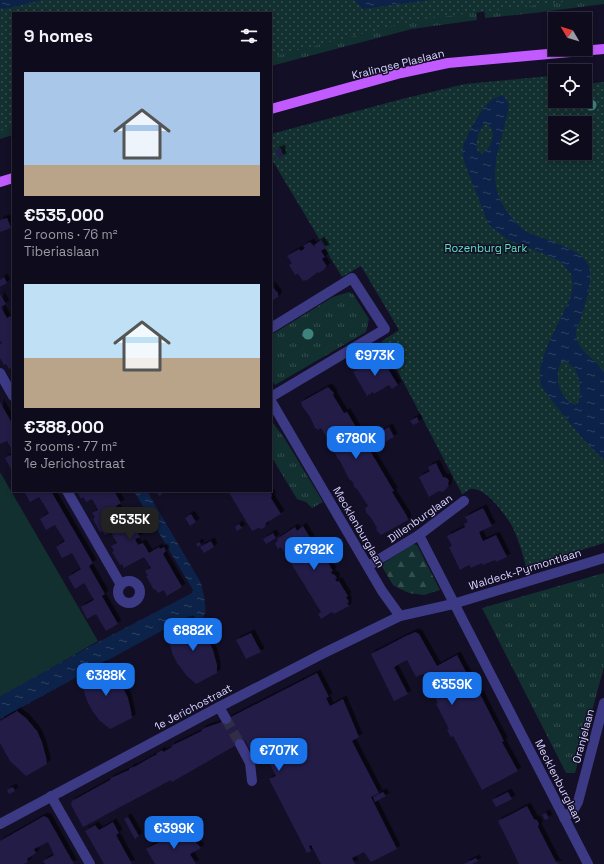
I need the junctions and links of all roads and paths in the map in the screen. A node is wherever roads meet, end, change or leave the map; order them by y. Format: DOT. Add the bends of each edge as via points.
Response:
graph roads {
  1 [pos="604,49"];
  2 [pos="272,109"];
  3 [pos="12,178"];
  4 [pos="0,182"];
  5 [pos="272,327"];
  6 [pos="0,373"];
  7 [pos="12,394"];
  8 [pos="272,396"];
  9 [pos="272,403"];
  10 [pos="68,492"];
  11 [pos="464,501"];
  12 [pos="419,535"];
  13 [pos="604,558"];
  14 [pos="368,566"];
  15 [pos="121,585"];
  16 [pos="453,604"];
  17 [pos="400,616"];
  18 [pos="604,703"];
  19 [pos="219,707"];
  20 [pos="226,719"];
  21 [pos="240,744"];
  22 [pos="252,781"];
  23 [pos="51,796"];
  24 [pos="564,818"];
  25 [pos="0,824"];
  26 [pos="90,864"];
  27 [pos="588,864"];
  1 -- 2 [label="main road, Kralingse Plaslaan" via="448,63 401,73"];
  3 -- 4 [label="main road"];
  5 -- 8 [label="street" via="352,278 384,329"];
  6 -- 7 [label="street"];
  9 -- 14 [label="street, Mecklenburglaan"];
  10 -- 15 [label="street"];
  11 -- 12 [label="street, Dillenburglaan"];
  12 -- 14 [label="street, Dillenburglaan"];
  12 -- 16 [label="street, Mecklenburglaan"];
  13 -- 16 [label="street, Waldeck-Pyrmontlaan"];
  14 -- 17 [label="street, Mecklenburglaan"];
  16 -- 17 [label="street"];
  16 -- 24 [label="street, Mecklenburglaan"];
  17 -- 19 [label="street, 1e Jerichostraat"];
  18 -- 24 [label="street, Oranjelaan" via="578,802"];
  19 -- 20 [label="street"];
  19 -- 23 [label="street, 1e Jerichostraat"];
  21 -- 22 [label="street" via="250,763"];
  23 -- 25 [label="street, 1e Jerichostraat"];
  23 -- 26 [label="street"];
  24 -- 27 [label="street, Mecklenburglaan"];
}
